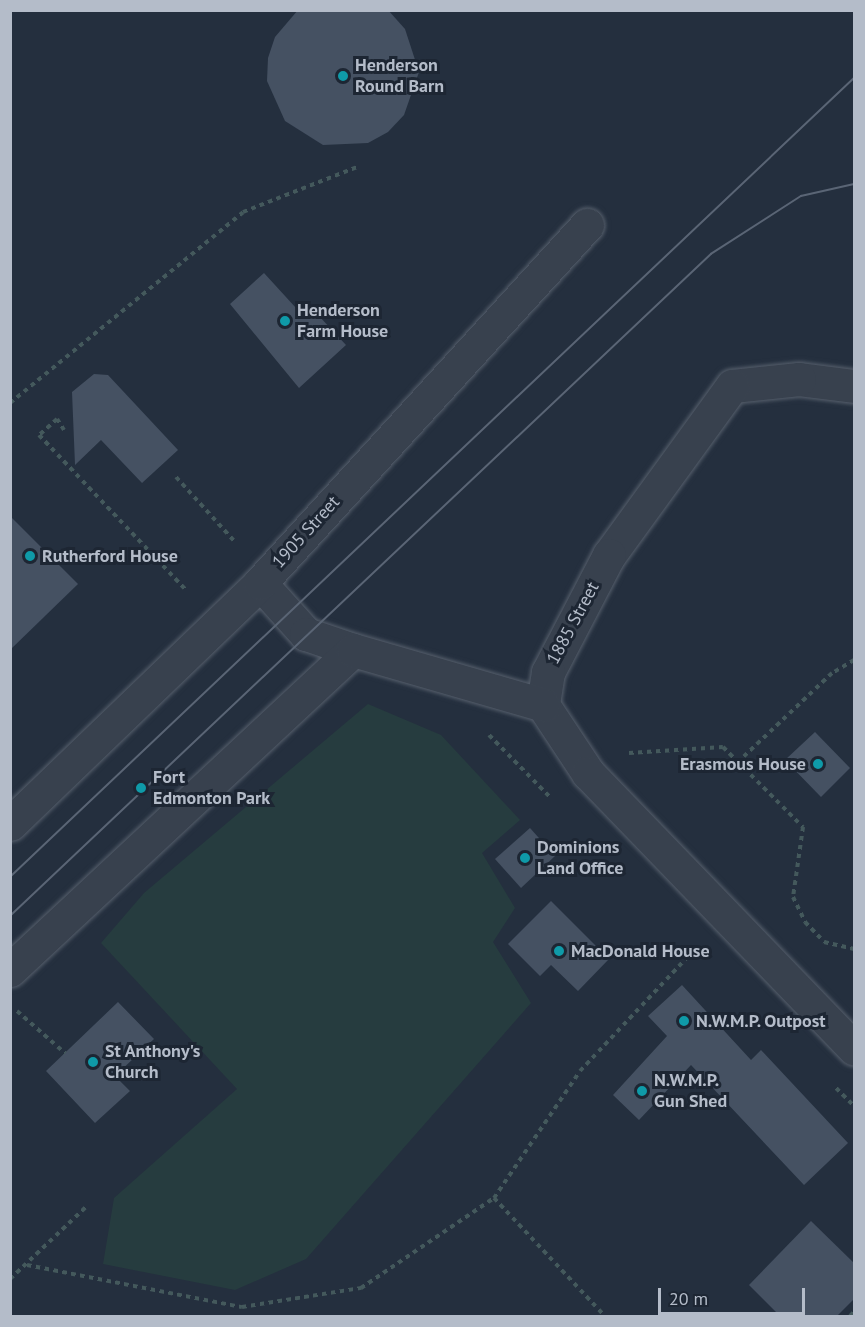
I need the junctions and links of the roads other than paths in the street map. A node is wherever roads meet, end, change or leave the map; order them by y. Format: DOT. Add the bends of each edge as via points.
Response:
graph roads {
  1 [pos="587,225"];
  2 [pos="855,386"];
  3 [pos="260,583"];
  4 [pos="353,650"];
  5 [pos="543,705"];
  6 [pos="10,824"];
  7 [pos="10,970"];
  8 [pos="855,1048"];
  1 -- 3 [label="street, 1905 Street"];
  2 -- 5 [label="street, 1885 Street" via="800,379 732,387 609,555 548,672"];
  3 -- 4 [label="street" via="306,634"];
  3 -- 6 [label="street, 1905 Street"];
  4 -- 5 [label="street"];
  4 -- 7 [label="street"];
  5 -- 8 [label="street" via="575,757"];
}
